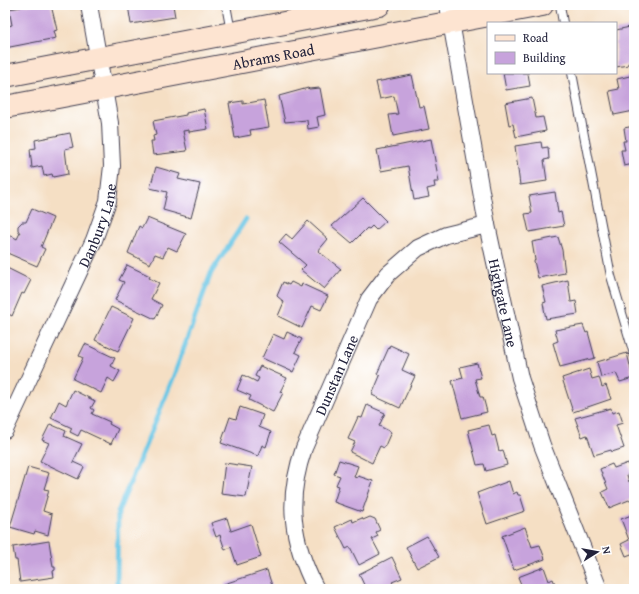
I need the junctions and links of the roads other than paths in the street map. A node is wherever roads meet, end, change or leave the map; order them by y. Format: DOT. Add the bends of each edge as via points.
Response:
graph roads {
  1 [pos="89,5"];
  2 [pos="226,5"];
  3 [pos="379,5"];
  4 [pos="542,5"];
  5 [pos="560,5"];
  6 [pos="450,14"];
  7 [pos="563,22"];
  8 [pos="231,33"];
  9 [pos="98,58"];
  10 [pos="572,74"];
  11 [pos="5,76"];
  12 [pos="105,88"];
  13 [pos="5,107"];
  14 [pos="487,225"];
  15 [pos="634,354"];
  16 [pos="5,430"];
  17 [pos="316,589"];
  18 [pos="598,589"];
  1 -- 9 [label="street, Danbury Lane"];
  2 -- 8 [label="lane"];
  3 -- 8 [label="main road, Abrams Road" via="315,14"];
  4 -- 6 [label="main road, Abrams Road"];
  5 -- 7 [label="lane"];
  6 -- 12 [label="main road, Abrams Road"];
  6 -- 14 [label="street, Highgate Lane"];
  8 -- 9 [label="main road, Abrams Road"];
  9 -- 11 [label="main road, Abrams Road"];
  9 -- 12 [label="street, Danbury Lane"];
  10 -- 15 [label="lane" via="611,276"];
  12 -- 13 [label="main road, Abrams Road"];
  12 -- 16 [label="street, Danbury Lane" via="112,166 108,201 94,240"];
  14 -- 17 [label="street, Dunstan Lane" via="446,235 418,248 388,274 370,299 304,448 296,472 292,502 295,528 301,555"];
  14 -- 18 [label="street, Highgate Lane" via="520,378 542,445"];
}
